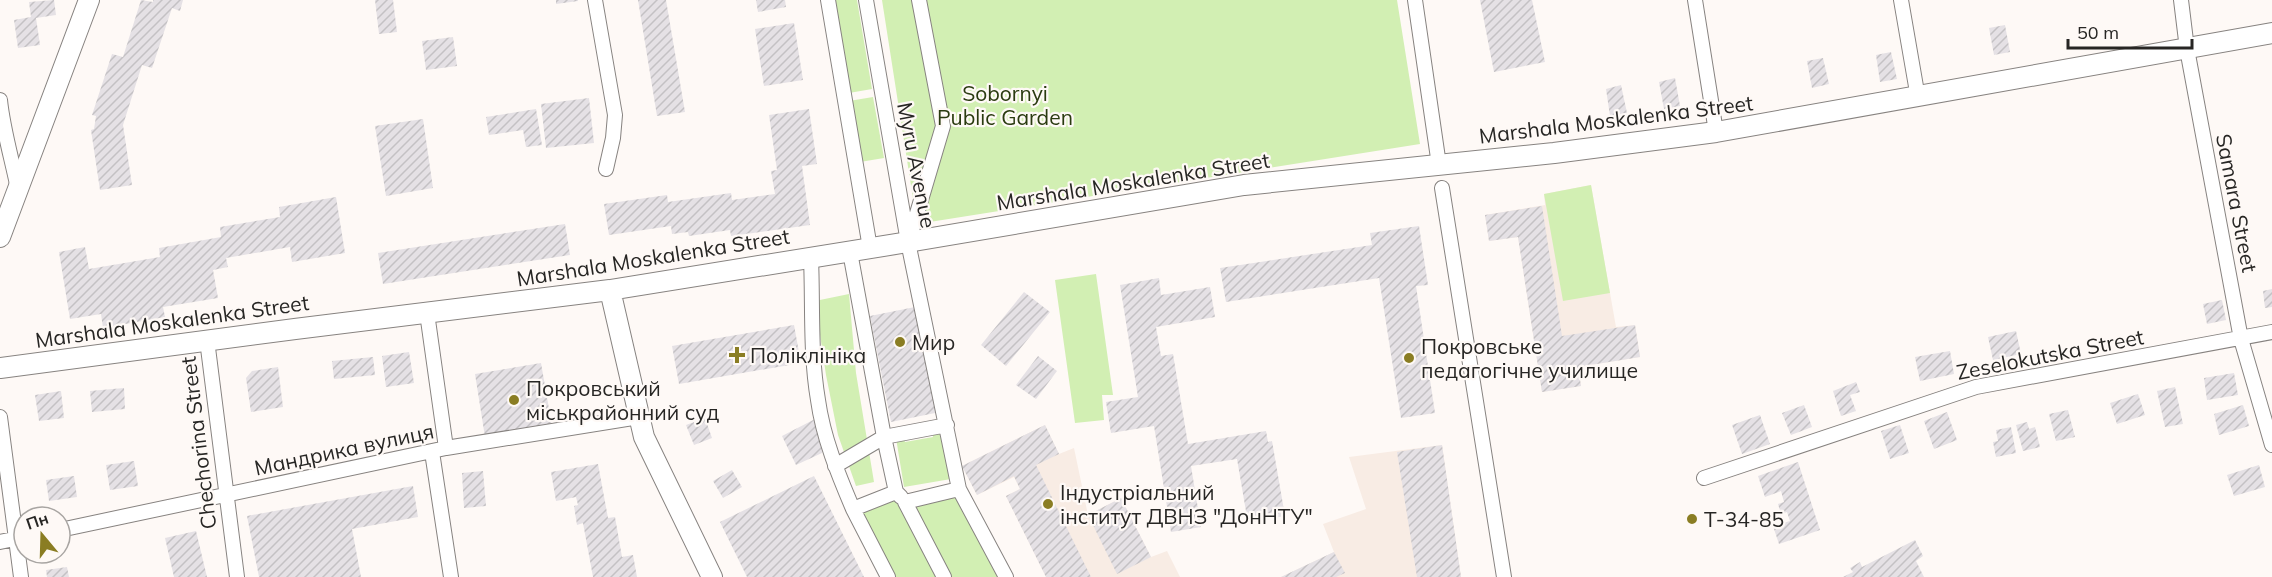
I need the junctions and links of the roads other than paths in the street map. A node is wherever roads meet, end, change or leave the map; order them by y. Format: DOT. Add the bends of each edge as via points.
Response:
graph roads {
  1 [pos="89,0"];
  2 [pos="595,0"];
  3 [pos="828,0"];
  4 [pos="866,0"];
  5 [pos="918,0"];
  6 [pos="1415,0"];
  7 [pos="1695,0"];
  8 [pos="1902,0"];
  9 [pos="2181,0"];
  10 [pos="2272,33"];
  11 [pos="2187,49"];
  12 [pos="1918,98"];
  13 [pos="0,100"];
  14 [pos="1716,132"];
  15 [pos="5,150"];
  16 [pos="1439,165"];
  17 [pos="606,169"];
  18 [pos="1442,188"];
  19 [pos="18,192"];
  20 [pos="0,237"];
  21 [pos="908,242"];
  22 [pos="870,248"];
  23 [pos="850,252"];
  24 [pos="811,258"];
  25 [pos="610,290"];
  26 [pos="427,313"];
  27 [pos="2272,332"];
  28 [pos="2241,339"];
  29 [pos="207,340"];
  30 [pos="0,368"];
  31 [pos="0,417"];
  32 [pos="639,417"];
  33 [pos="947,425"];
  34 [pos="884,437"];
  35 [pos="2272,445"];
  36 [pos="446,448"];
  37 [pos="432,452"];
  38 [pos="835,466"];
  39 [pos="1704,478"];
  40 [pos="959,489"];
  41 [pos="225,496"];
  42 [pos="901,497"];
  43 [pos="15,505"];
  44 [pos="853,509"];
  45 [pos="72,528"];
  46 [pos="237,577"];
  47 [pos="451,577"];
  48 [pos="712,577"];
  49 [pos="888,577"];
  50 [pos="944,577"];
  51 [pos="1006,577"];
  52 [pos="1504,577"];
  1 -- 19 [label="street"];
  2 -- 17 [label="street" via="615,115"];
  3 -- 22 [label="street"];
  4 -- 21 [label="street, Myru Avenue"];
  5 -- 21 [label="street, Myru Avenue" via="944,126"];
  6 -- 16 [label="street"];
  7 -- 14 [label="street"];
  8 -- 12 [label="street"];
  9 -- 11 [label="street, Samara Street"];
  10 -- 11 [label="street, Marshala Moskalenka Street"];
  11 -- 12 [label="street, Marshala Moskalenka Street"];
  11 -- 28 [label="street, Samara Street"];
  12 -- 14 [label="street, Marshala Moskalenka Street"];
  13 -- 15 [label="street"];
  14 -- 16 [label="street, Marshala Moskalenka Street"];
  15 -- 19 [label="street"];
  16 -- 21 [label="street, Marshala Moskalenka Street" via="1244,185"];
  18 -- 52 [label="street"];
  19 -- 20 [label="street"];
  21 -- 22 [label="street, Marshala Moskalenka Street"];
  21 -- 33 [label="street"];
  22 -- 23 [label="street, Marshala Moskalenka Street"];
  23 -- 24 [label="street, Marshala Moskalenka Street"];
  23 -- 34 [label="street"];
  24 -- 25 [label="street, Marshala Moskalenka Street"];
  24 -- 38 [label="street" via="815,380"];
  25 -- 26 [label="street, Marshala Moskalenka Street"];
  25 -- 32 [label="street"];
  26 -- 29 [label="street, Marshala Moskalenka Street"];
  26 -- 36 [label="street"];
  27 -- 28 [label="street, Zeselokutska Street"];
  28 -- 35 [label="street, Samara Street"];
  28 -- 39 [label="street, Zeselokutska Street" via="1976,387"];
  29 -- 30 [label="street, Marshala Moskalenka Street"];
  29 -- 41 [label="street, Chechorina Street"];
  31 -- 43 [label="street"];
  32 -- 36 [label="street, Мандрика вулиця"];
  32 -- 48 [label="street" via="652,454"];
  33 -- 34 [label="street"];
  33 -- 40 [label="street"];
  34 -- 38 [label="street"];
  34 -- 42 [label="street"];
  36 -- 37 [label="street, Мандрика вулиця"];
  37 -- 41 [label="street, Мандрика вулиця"];
  37 -- 47 [label="street"];
  38 -- 44 [label="street"];
  40 -- 42 [label="street"];
  40 -- 51 [label="street"];
  41 -- 45 [label="street, Мандрика вулиця"];
  41 -- 46 [label="street, Chechorina Street"];
  42 -- 44 [label="street"];
  42 -- 50 [label="street"];
  44 -- 49 [label="street"];
}
